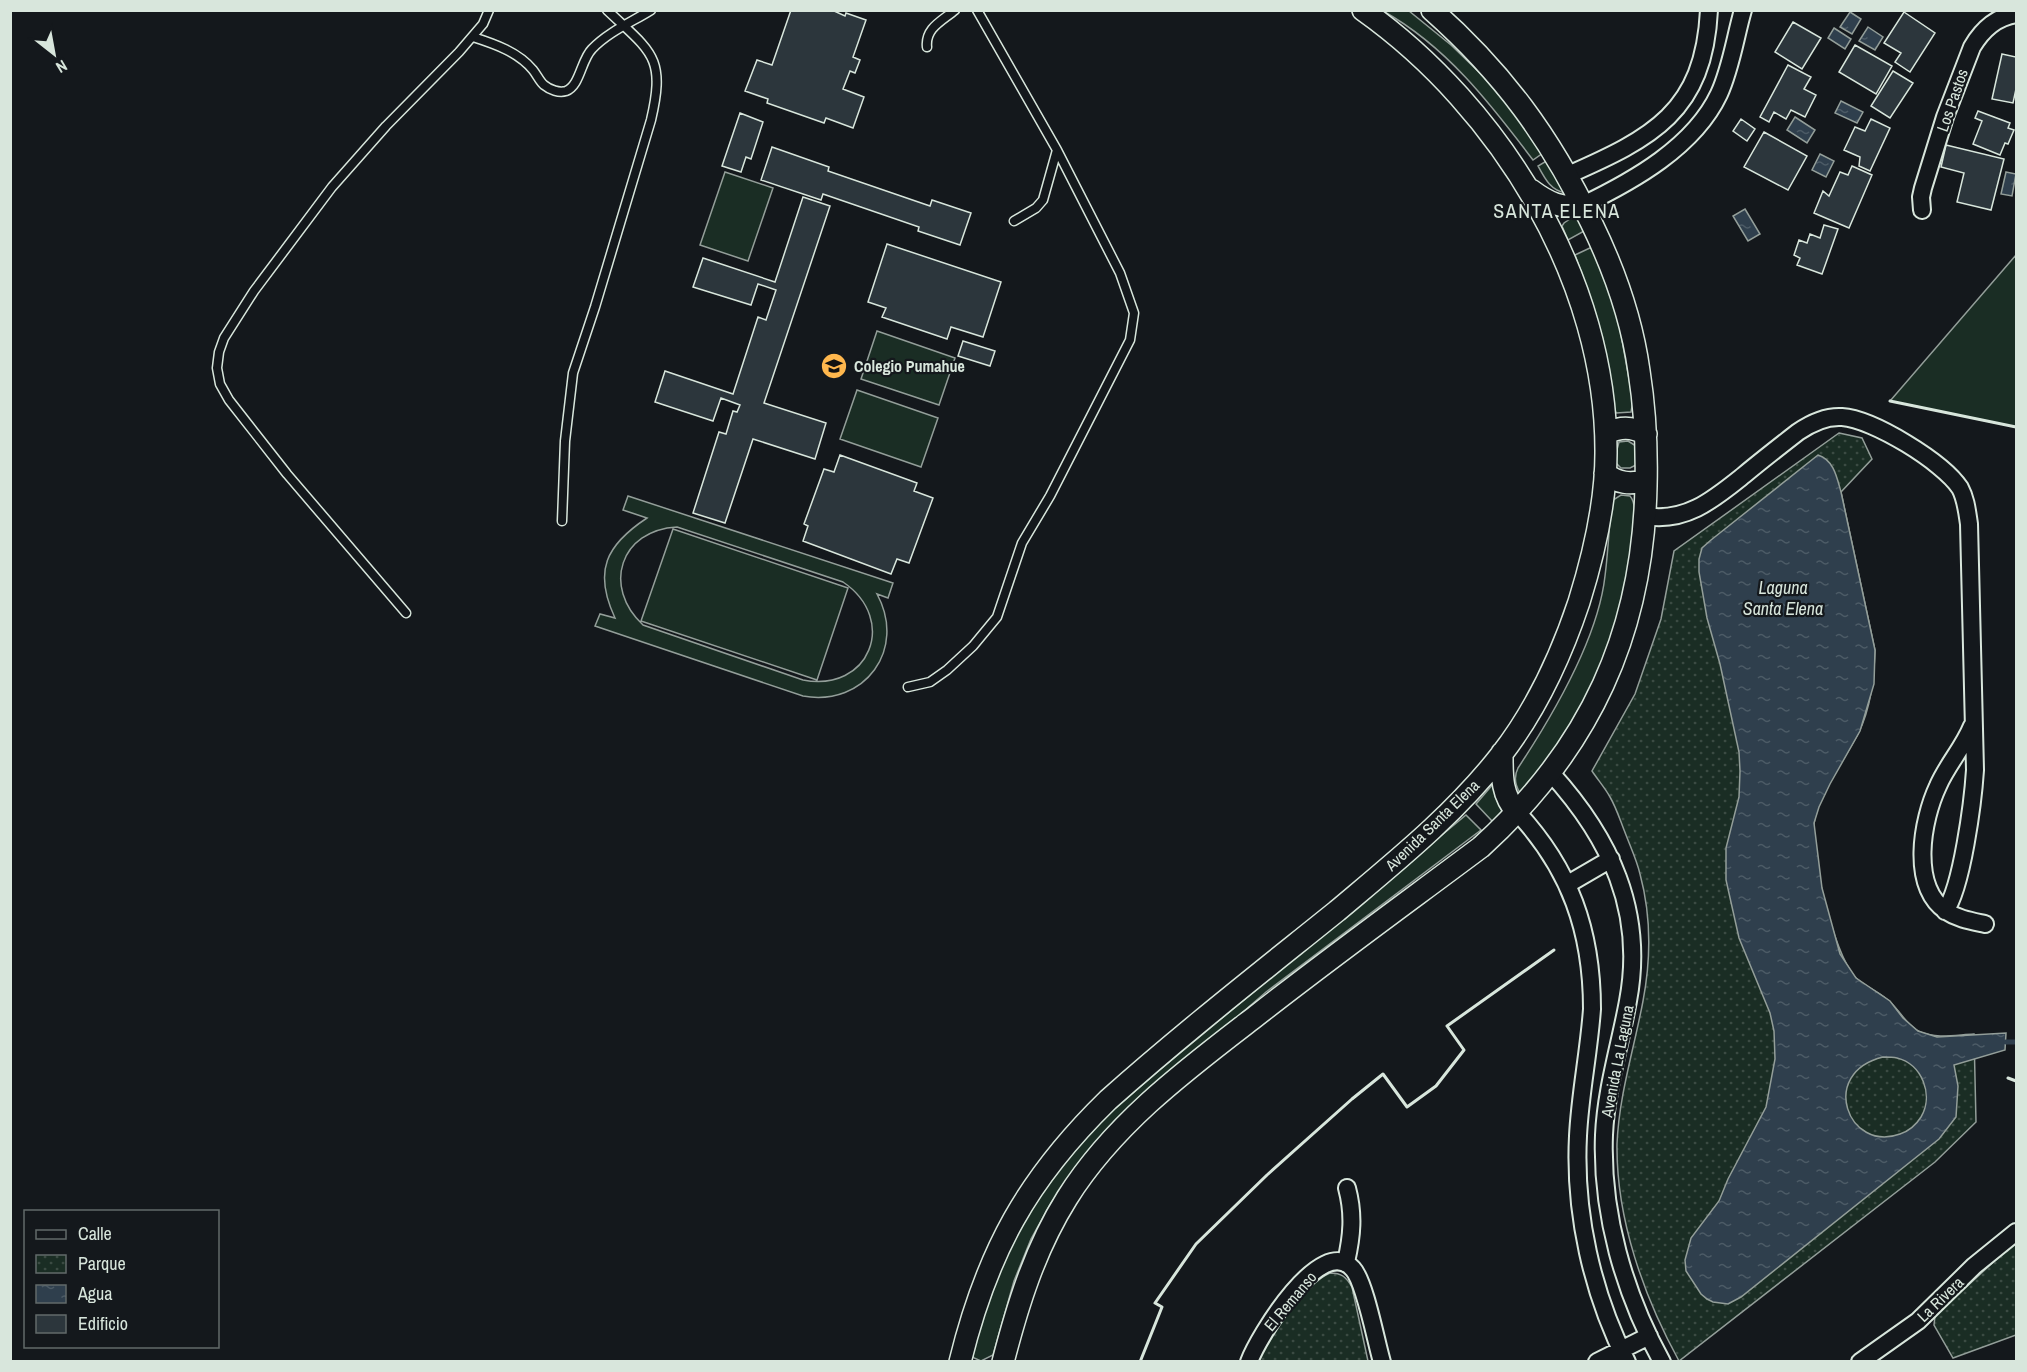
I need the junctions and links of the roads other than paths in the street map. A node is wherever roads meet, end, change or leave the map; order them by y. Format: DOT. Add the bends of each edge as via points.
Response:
graph roads {
  1 [pos="489,10"];
  2 [pos="607,10"];
  3 [pos="651,10"];
  4 [pos="955,10"];
  5 [pos="977,10"];
  6 [pos="1363,10"];
  7 [pos="1432,10"];
  8 [pos="1709,10"];
  9 [pos="1743,10"];
  10 [pos="2016,14"];
  11 [pos="624,27"];
  12 [pos="473,36"];
  13 [pos="927,47"];
  14 [pos="1057,150"];
  15 [pos="1568,175"];
  16 [pos="1527,186"];
  17 [pos="1582,205"];
  18 [pos="1922,210"];
  19 [pos="1014,221"];
  20 [pos="1606,434"];
  21 [pos="1646,434"];
  22 [pos="1605,473"];
  23 [pos="1646,481"];
  24 [pos="1645,516"];
  25 [pos="562,521"];
  26 [pos="406,613"];
  27 [pos="908,687"];
  28 [pos="1973,723"];
  29 [pos="1502,753"];
  30 [pos="1551,773"];
  31 [pos="1517,812"];
  32 [pos="1611,859"];
  33 [pos="1568,884"];
  34 [pos="1945,911"];
  35 [pos="1985,924"];
  36 [pos="1347,1188"];
  37 [pos="2016,1232"];
  38 [pos="1346,1262"];
  39 [pos="1649,1336"];
  40 [pos="1624,1356"];
  41 [pos="960,1362"];
  42 [pos="1003,1362"];
  43 [pos="1249,1362"];
  44 [pos="1382,1362"];
  45 [pos="1597,1362"];
  46 [pos="1662,1362"];
  47 [pos="1860,1362"];
  1 -- 12 [label="lane"];
  2 -- 11 [label="lane"];
  3 -- 11 [label="lane"];
  4 -- 13 [label="lane" via="930,30"];
  5 -- 14 [label="lane"];
  6 -- 16 [label="street, Avenida Santa Elena" via="1408,45 1458,94"];
  7 -- 15 [label="street" via="1507,87"];
  8 -- 15 [label="street" via="1703,59 1690,89 1673,112 1638,141"];
  9 -- 17 [label="street" via="1725,80 1703,120 1653,165"];
  10 -- 18 [label="street, Los Pastos" via="1991,24 1972,47 1923,188"];
  11 -- 12 [label="lane" via="592,49 576,82 568,91 558,92 544,85 517,56"];
  11 -- 25 [label="lane" via="651,56 657,73 657,94 573,373"];
  12 -- 26 [label="lane" via="332,187 224,338 217,368 229,400"];
  14 -- 19 [label="lane" via="1043,200"];
  14 -- 27 [label="lane" via="1120,273 1134,313 1130,340 1022,543 997,617 947,670 930,682"];
  15 -- 17 [label="street"];
  16 -- 17 [label="street" via="1557,206"];
  16 -- 20 [label="street, Avenida Santa Elena" via="1578,293 1598,373"];
  17 -- 21 [label="street" via="1612,269 1630,328"];
  20 -- 21 [label="street" via="1632,428"];
  20 -- 22 [label="street, Avenida Santa Elena"];
  21 -- 23 [label="street"];
  22 -- 23 [label="street" via="1623,483"];
  22 -- 29 [label="street, Avenida Santa Elena" via="1598,530 1575,614 1547,681"];
  23 -- 24 [label="street"];
  24 -- 28 [label="street" via="1679,516 1706,504 1798,432 1822,420 1842,417 1859,421 1914,448 1954,480 1966,504"];
  24 -- 30 [label="street" via="1637,580 1616,654 1589,714"];
  28 -- 34 [label="street" via="1975,770 1970,811 1955,890"];
  28 -- 34 [label="street" via="1939,783 1922,836 1928,885"];
  29 -- 31 [label="street" via="1503,787"];
  29 -- 41 [label="street, Avenida Santa Elena" via="1464,799 1423,839 1129,1082 1070,1139 1026,1196 996,1253 971,1315"];
  30 -- 31 [label="street"];
  30 -- 32 [label="street, Avenida La Laguna" via="1588,817"];
  31 -- 33 [label="street, Avenida La Laguna" via="1549,851"];
  31 -- 42 [label="street" via="1481,846 1204,1055 1122,1129 1085,1173 1053,1222 1029,1274"];
  32 -- 33 [label="street"];
  32 -- 39 [label="street, Avenida La Laguna" via="1627,912 1632,967 1606,1110 1605,1181 1619,1256"];
  33 -- 40 [label="street, Avenida La Laguna" via="1583,927 1592,988 1578,1136 1581,1210 1599,1294"];
  34 -- 35 [label="street"];
  36 -- 38 [label="street" via="1353,1226"];
  37 -- 47 [label="street, La Rivera" via="1974,1266 1918,1321"];
  38 -- 43 [label="street, El Remanso" via="1329,1262 1309,1275 1263,1333"];
  38 -- 44 [label="street" via="1360,1280"];
  39 -- 40 [label="street"];
  39 -- 46 [label="street, Avenida La Laguna"];
  40 -- 45 [label="street"];
}
